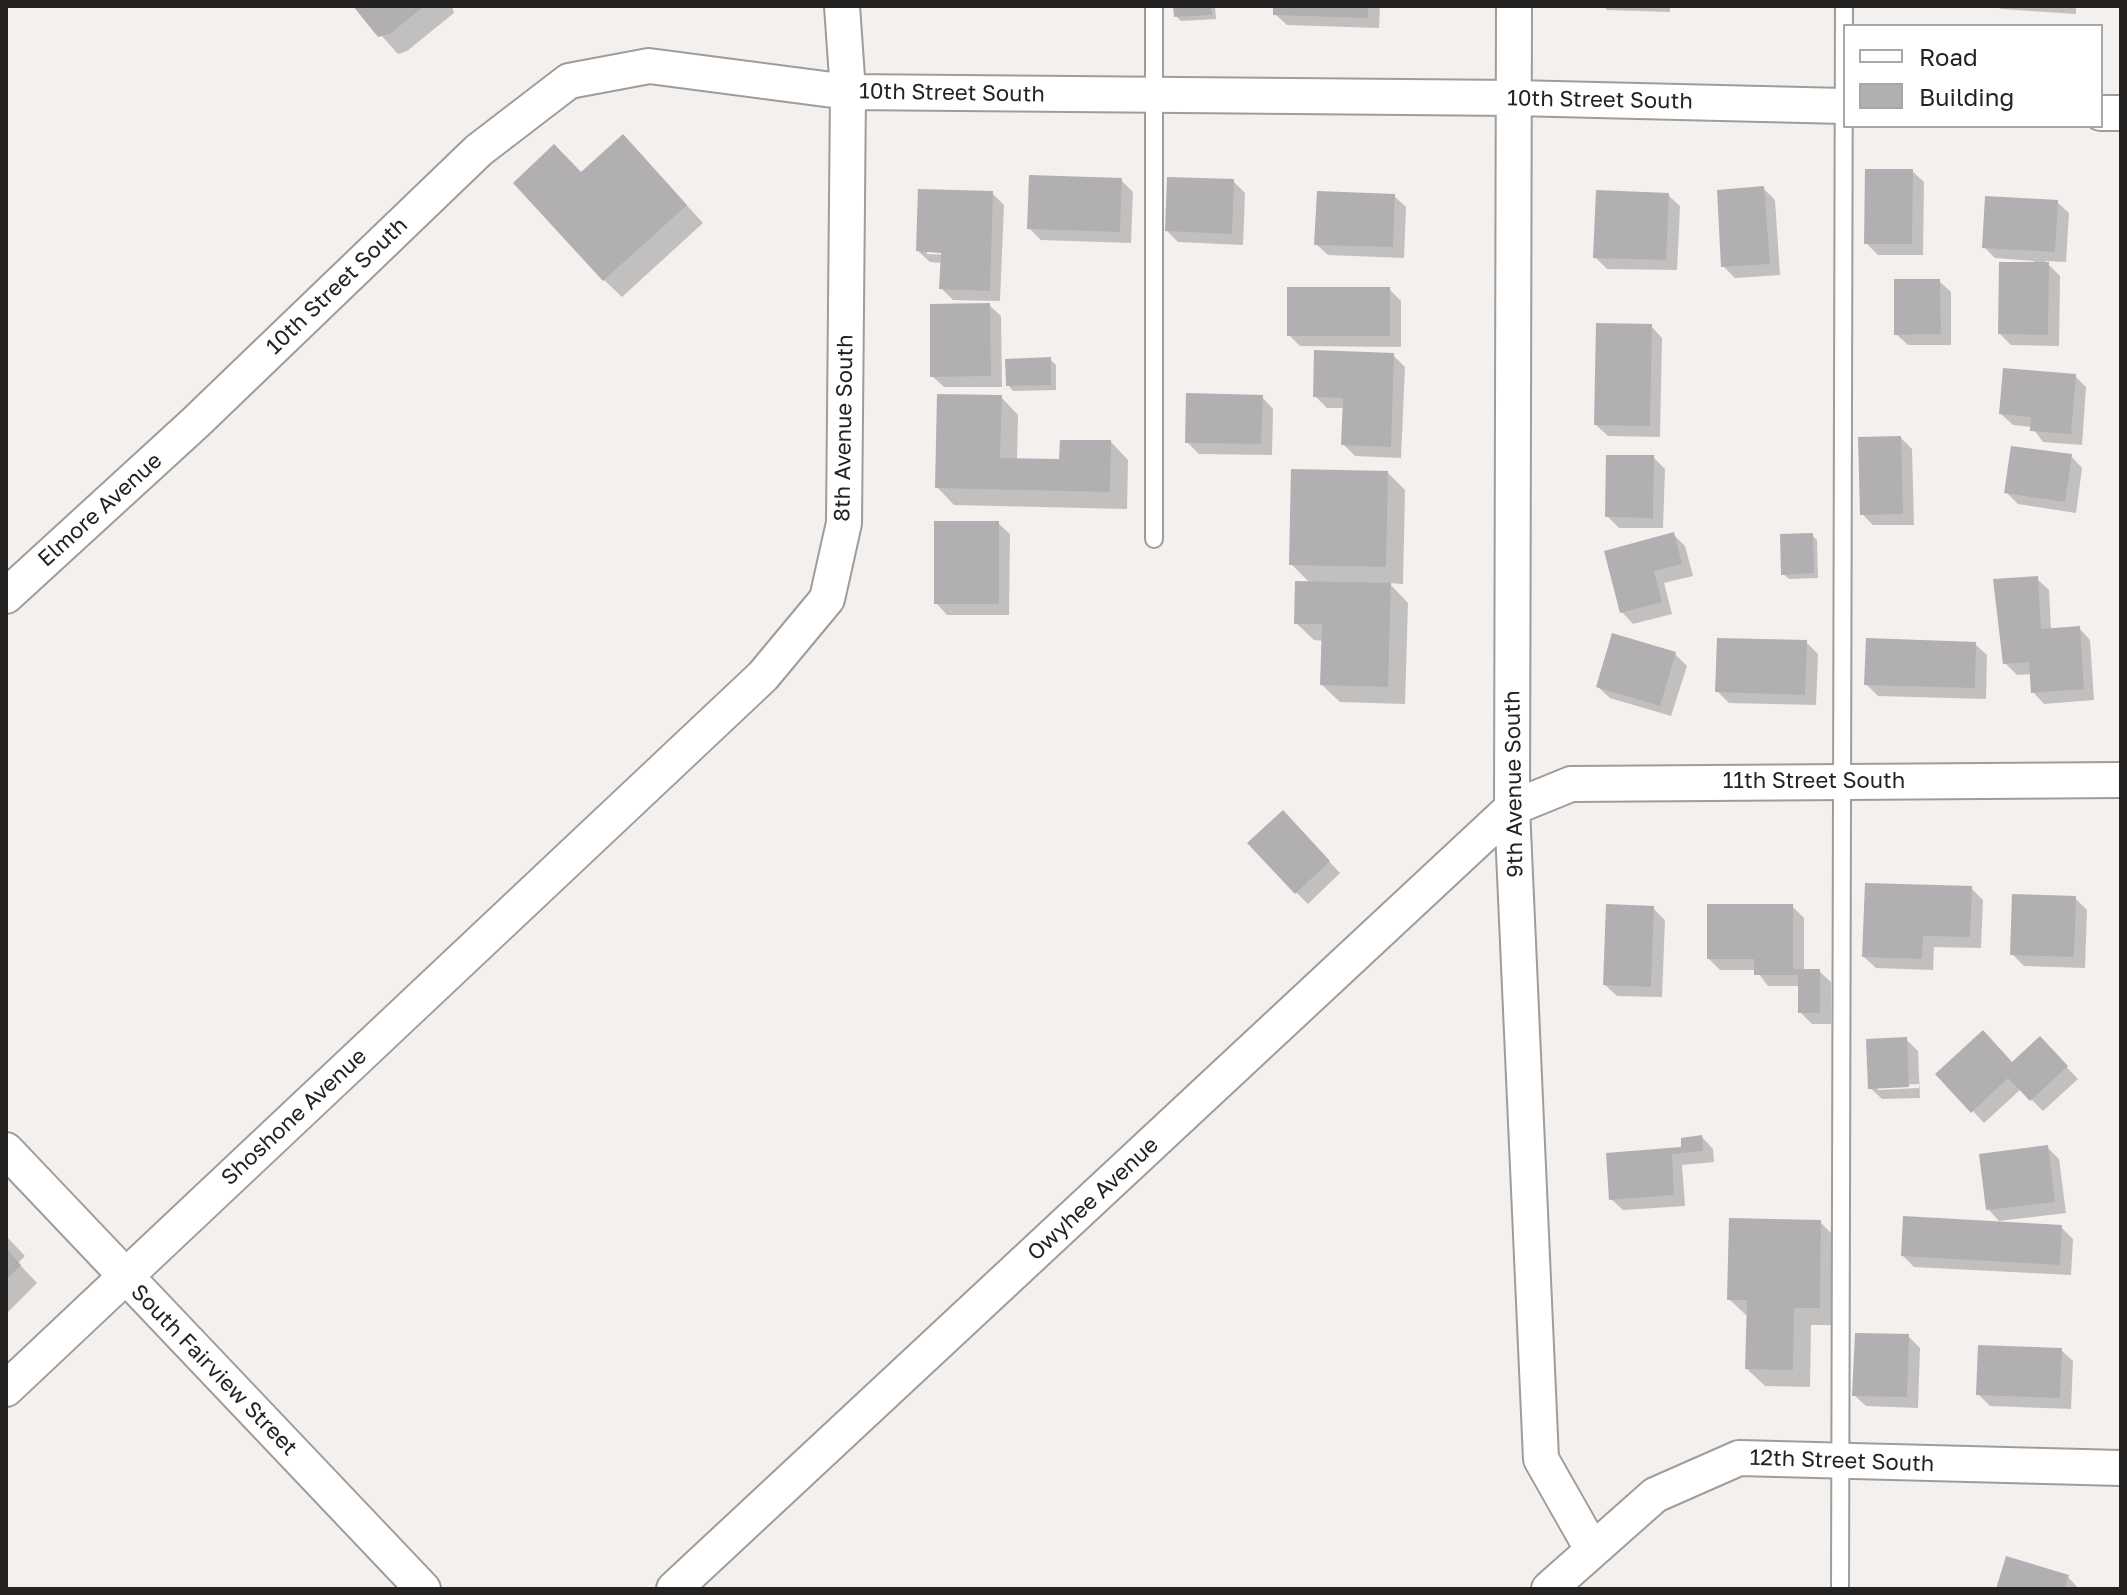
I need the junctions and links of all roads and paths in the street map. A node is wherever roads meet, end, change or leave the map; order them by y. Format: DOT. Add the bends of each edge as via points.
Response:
graph roads {
  1 [pos="842,6"];
  2 [pos="1154,6"];
  3 [pos="1514,6"];
  4 [pos="848,92"];
  5 [pos="1154,95"];
  6 [pos="1514,98"];
  7 [pos="1843,106"];
  8 [pos="1844,128"];
  9 [pos="195,423"];
  10 [pos="1154,539"];
  11 [pos="6,596"];
  12 [pos="2121,780"];
  13 [pos="1842,781"];
  14 [pos="1512,808"];
  15 [pos="583,844"];
  16 [pos="6,1150"];
  17 [pos="126,1276"];
  18 [pos="6,1389"];
  19 [pos="1840,1461"];
  20 [pos="2121,1468"];
  21 [pos="1592,1549"];
  22 [pos="423,1589"];
  23 [pos="674,1589"];
  24 [pos="1549,1589"];
  25 [pos="1840,1589"];
  1 -- 4 [label="street, 8th Avenue South"];
  2 -- 5 [label="lane"];
  3 -- 6 [label="street, 9th Avenue South"];
  4 -- 5 [label="street, 10th Street South"];
  4 -- 9 [label="street, 10th Street South" via="649,66 569,81 479,150"];
  4 -- 15 [label="street, 8th Avenue South" via="844,523 827,599 763,676"];
  5 -- 6 [label="street, 10th Street South"];
  5 -- 10 [label="lane"];
  6 -- 7 [label="street, 10th Street South"];
  6 -- 14 [label="street, 9th Avenue South"];
  8 -- 13 [label="lane"];
  9 -- 11 [label="street, Elmore Avenue"];
  12 -- 13 [label="street, 11th Street South"];
  13 -- 14 [label="street, 11th Street South" via="1571,784"];
  13 -- 19 [label="lane"];
  14 -- 21 [label="street, 9th Avenue South" via="1541,1459"];
  14 -- 23 [label="street, Owyhee Avenue"];
  15 -- 17 [label="street, Shoshone Avenue"];
  16 -- 17 [label="street, South Fairview Street"];
  17 -- 18 [label="street, Shoshone Avenue"];
  17 -- 22 [label="street, South Fairview Street"];
  19 -- 20 [label="street, 12th Street South"];
  19 -- 21 [label="street, 12th Street South" via="1739,1458 1655,1495"];
  19 -- 25 [label="lane"];
  21 -- 24 [label="street, 12th Street South"];
}
